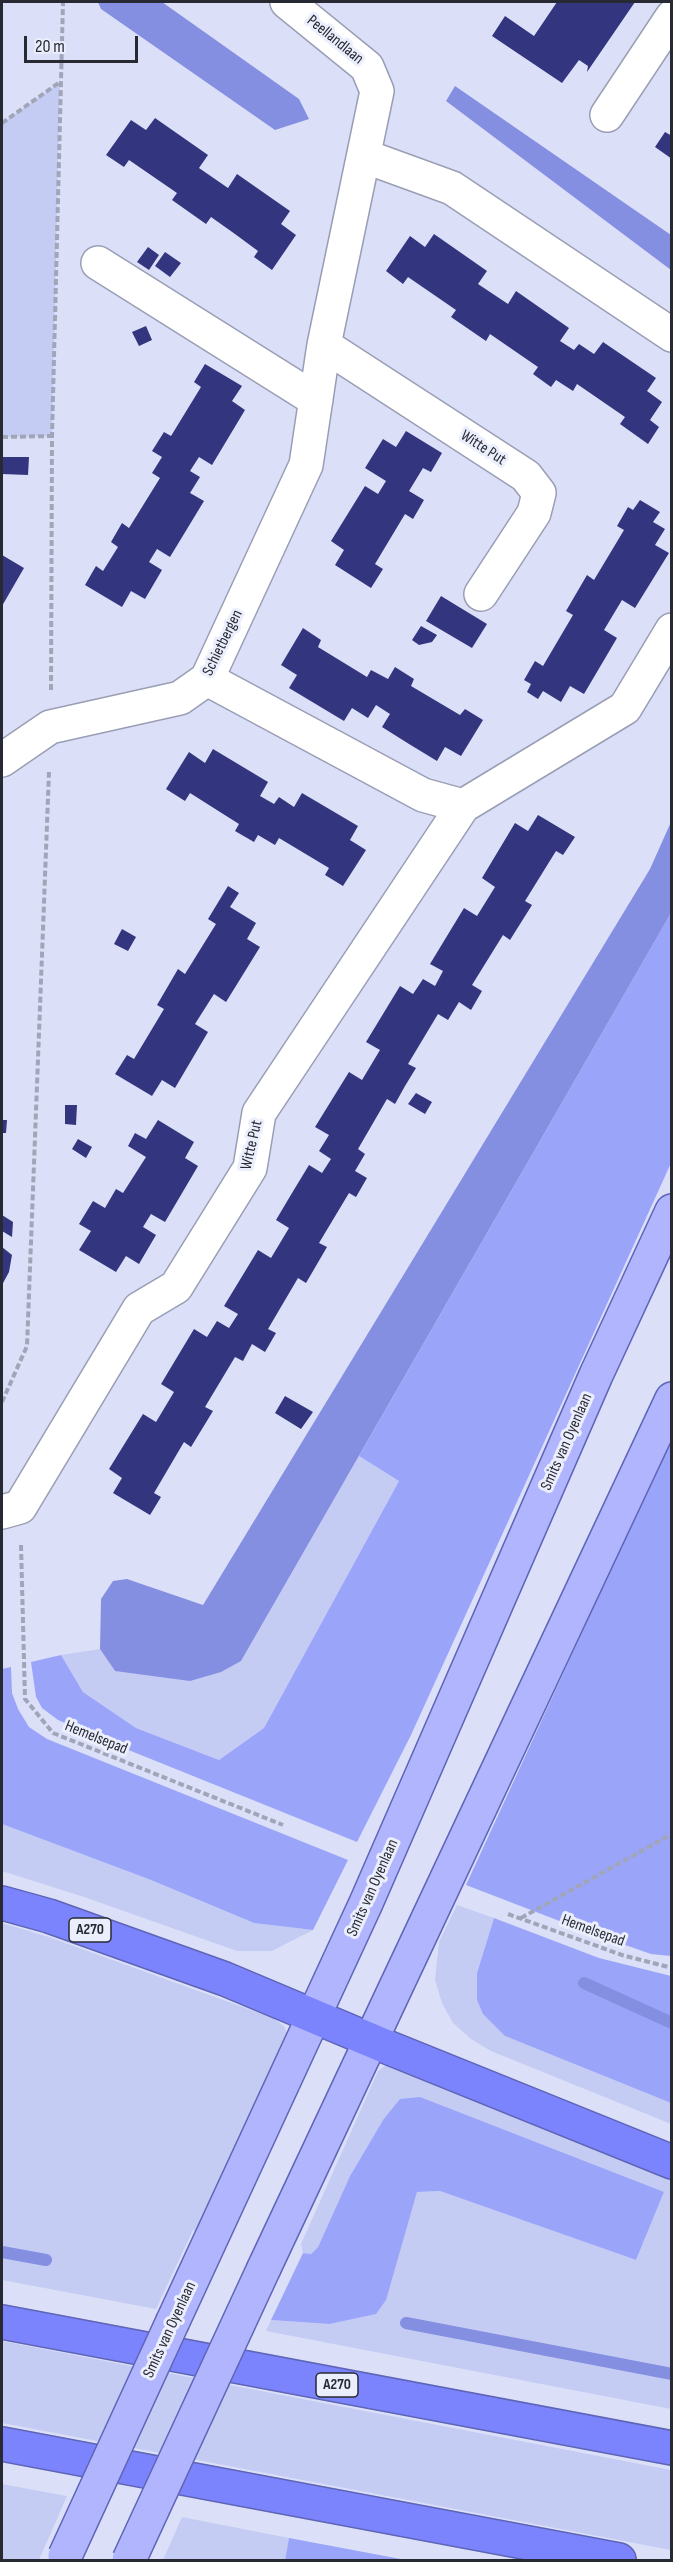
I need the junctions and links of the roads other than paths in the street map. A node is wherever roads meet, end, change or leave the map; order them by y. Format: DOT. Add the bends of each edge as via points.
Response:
graph roads {
  1 [pos="287,2"];
  2 [pos="672,17"];
  3 [pos="607,115"];
  4 [pos="364,156"];
  5 [pos="98,263"];
  6 [pos="672,335"];
  7 [pos="324,345"];
  8 [pos="316,400"];
  9 [pos="481,594"];
  10 [pos="672,630"];
  11 [pos="207,679"];
  12 [pos="2,760"];
  13 [pos="464,806"];
  14 [pos="672,1210"];
  15 [pos="672,1398"];
  16 [pos="10,1510"];
  17 [pos="2,1903"];
  18 [pos="315,2016"];
  19 [pos="371,2041"];
  20 [pos="672,2162"];
  21 [pos="2,2322"];
  22 [pos="2,2444"];
  23 [pos="672,2448"];
  24 [pos="64,2558"];
  25 [pos="129,2560"];
  26 [pos="619,2560"];
  1 -- 4 [label="street, Peellandlaan" via="367,67 377,91"];
  2 -- 3 [label="street"];
  4 -- 6 [label="street" via="452,188"];
  4 -- 7 [label="street, Schietbergen"];
  5 -- 8 [label="street"];
  7 -- 8 [label="street, Schietbergen"];
  7 -- 9 [label="street, Witte Put" via="526,476 538,494 534,513"];
  8 -- 11 [label="street, Schietbergen" via="306,465"];
  10 -- 13 [label="street, Witte Put" via="625,708"];
  11 -- 12 [label="street, Schietbergen" via="180,698 50,727"];
  11 -- 13 [label="street" via="423,795"];
  13 -- 16 [label="street, Witte Put" via="258,1113 250,1168 176,1287 138,1309"];
  14 -- 18 [label="main road, Smits van Oyenlaan"];
  15 -- 19 [label="main road"];
  17 -- 18 [label="highway, A270" via="177,1961"];
  18 -- 19 [label="highway, A270"];
  18 -- 24 [label="main road, Smits van Oyenlaan, bridge"];
  19 -- 20 [label="highway, A270"];
  19 -- 25 [label="main road, bridge"];
  21 -- 23 [label="highway, A270"];
  22 -- 26 [label="highway"];
}
